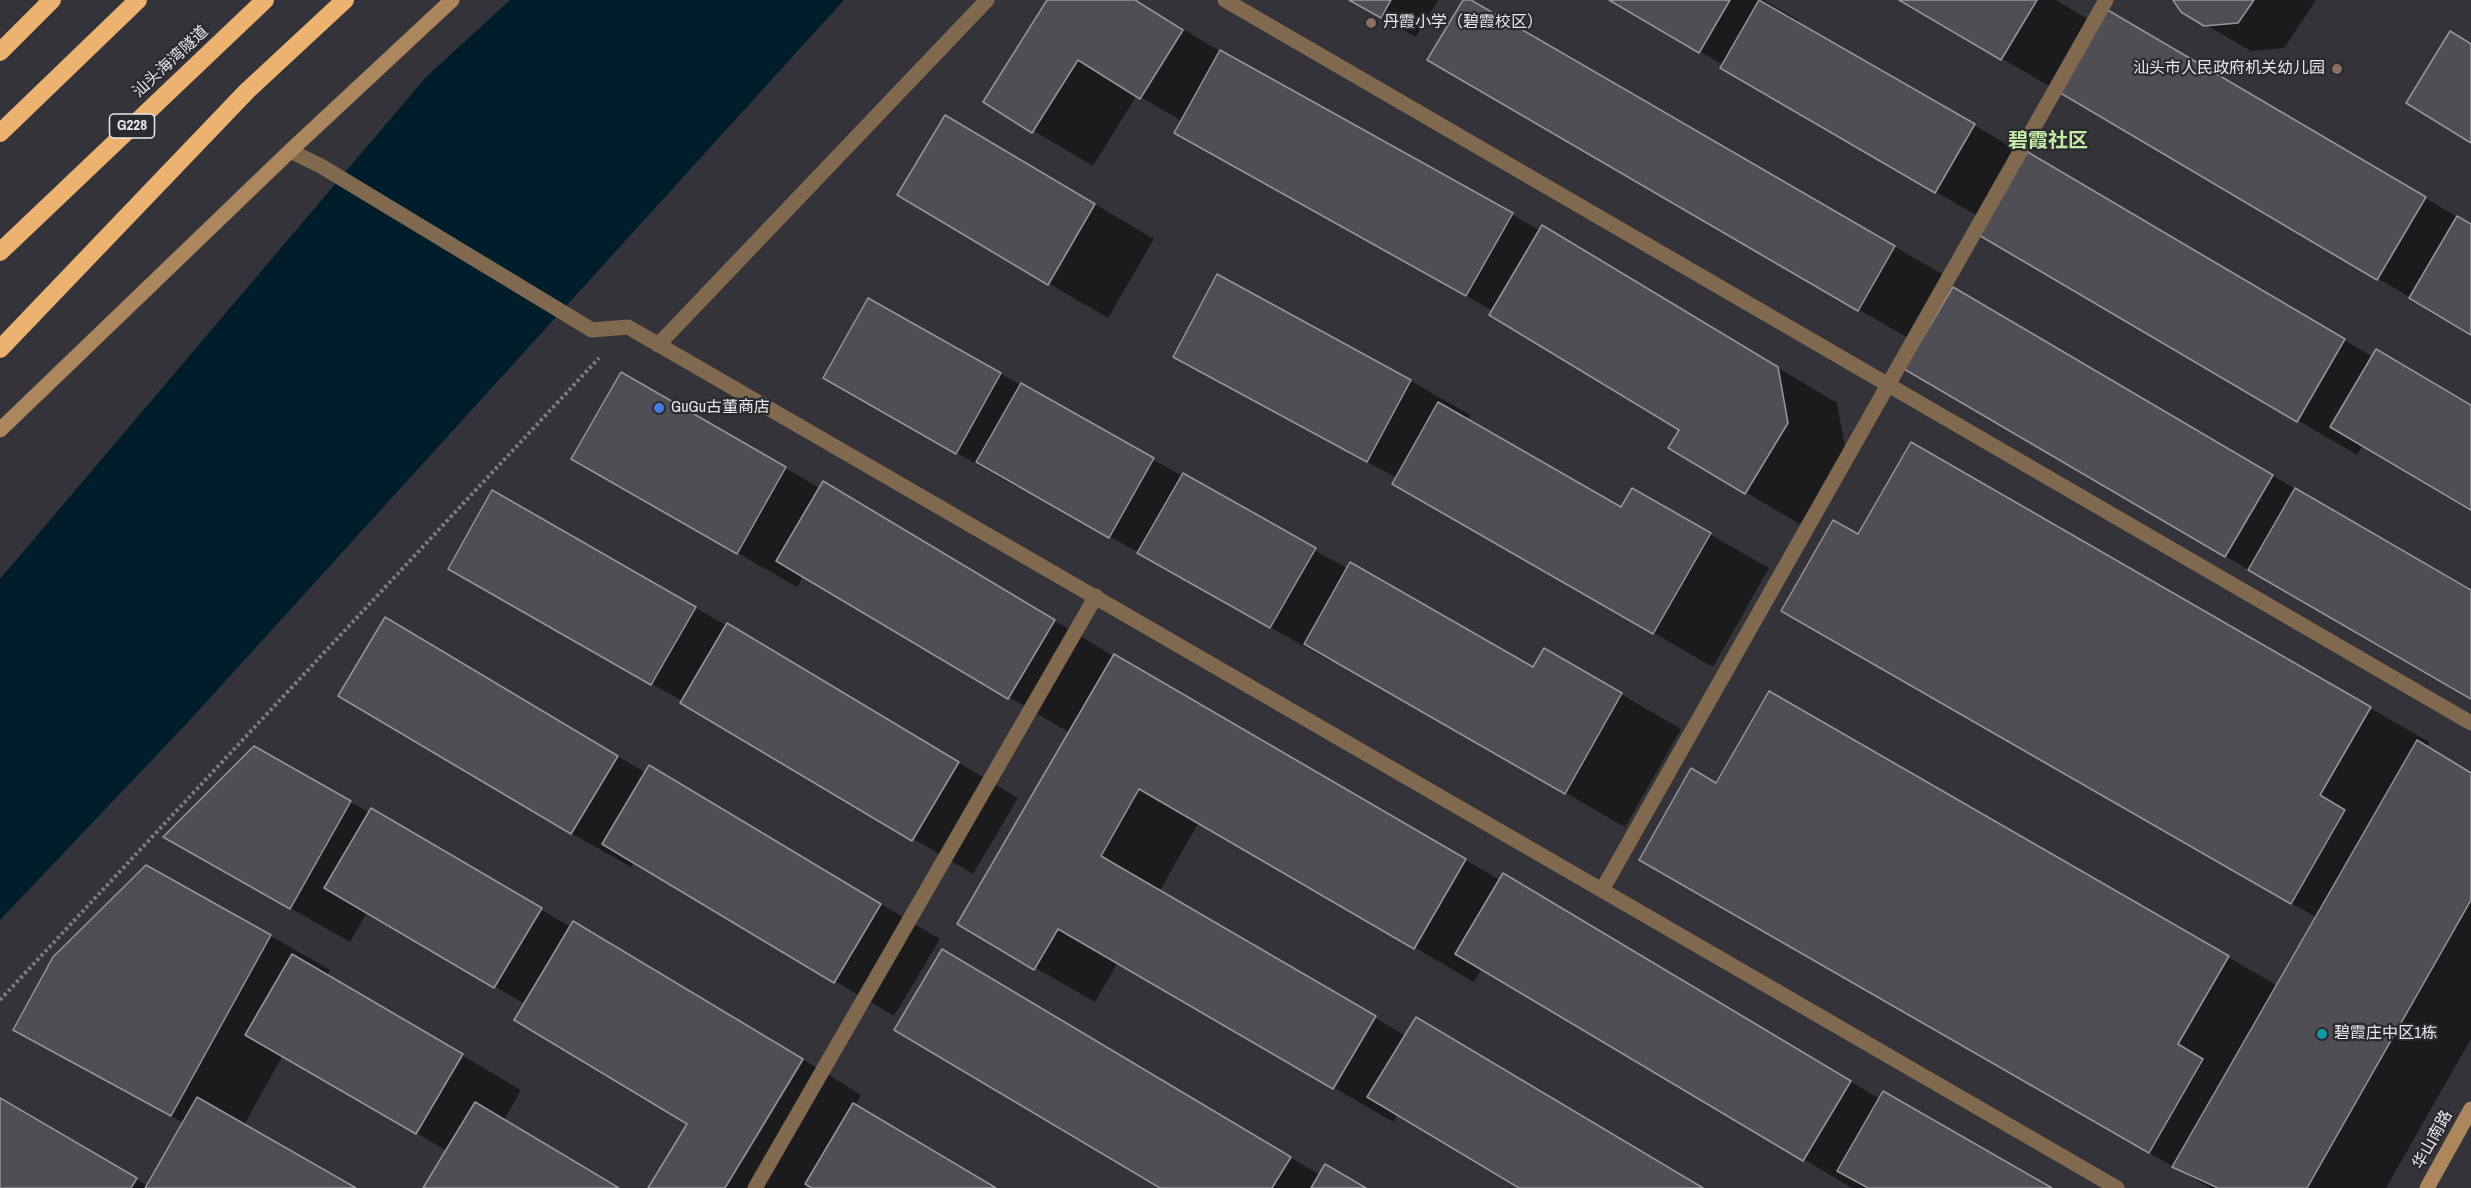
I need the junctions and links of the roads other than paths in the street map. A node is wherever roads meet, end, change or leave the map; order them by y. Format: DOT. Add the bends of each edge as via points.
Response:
graph roads {
  1 [pos="52,0"];
  2 [pos="138,0"];
  3 [pos="264,0"];
  4 [pos="345,0"];
  5 [pos="452,0"];
  6 [pos="987,0"];
  7 [pos="1225,0"];
  8 [pos="2106,0"];
  9 [pos="0,52"];
  10 [pos="0,133"];
  11 [pos="290,152"];
  12 [pos="0,252"];
  13 [pos="658,345"];
  14 [pos="0,349"];
  15 [pos="1888,385"];
  16 [pos="0,430"];
  17 [pos="1096,596"];
  18 [pos="2471,723"];
  19 [pos="1602,890"];
  20 [pos="2471,1109"];
  21 [pos="755,1188"];
  22 [pos="2117,1188"];
  23 [pos="2427,1188"];
  1 -- 9 [label="highway"];
  2 -- 10 [label="highway"];
  3 -- 12 [label="highway, 汕头海湾隧道 / G228"];
  4 -- 14 [label="highway" via="248,91"];
  5 -- 11 [label="main road"];
  6 -- 13 [label="street"];
  7 -- 15 [label="street"];
  8 -- 15 [label="street"];
  11 -- 13 [label="street" via="321,166 592,330 628,327"];
  11 -- 16 [label="main road"];
  13 -- 17 [label="street"];
  15 -- 18 [label="street"];
  15 -- 19 [label="street"];
  17 -- 19 [label="street"];
  17 -- 21 [label="street"];
  19 -- 22 [label="street"];
  20 -- 23 [label="main road, 华山南路"];
}
